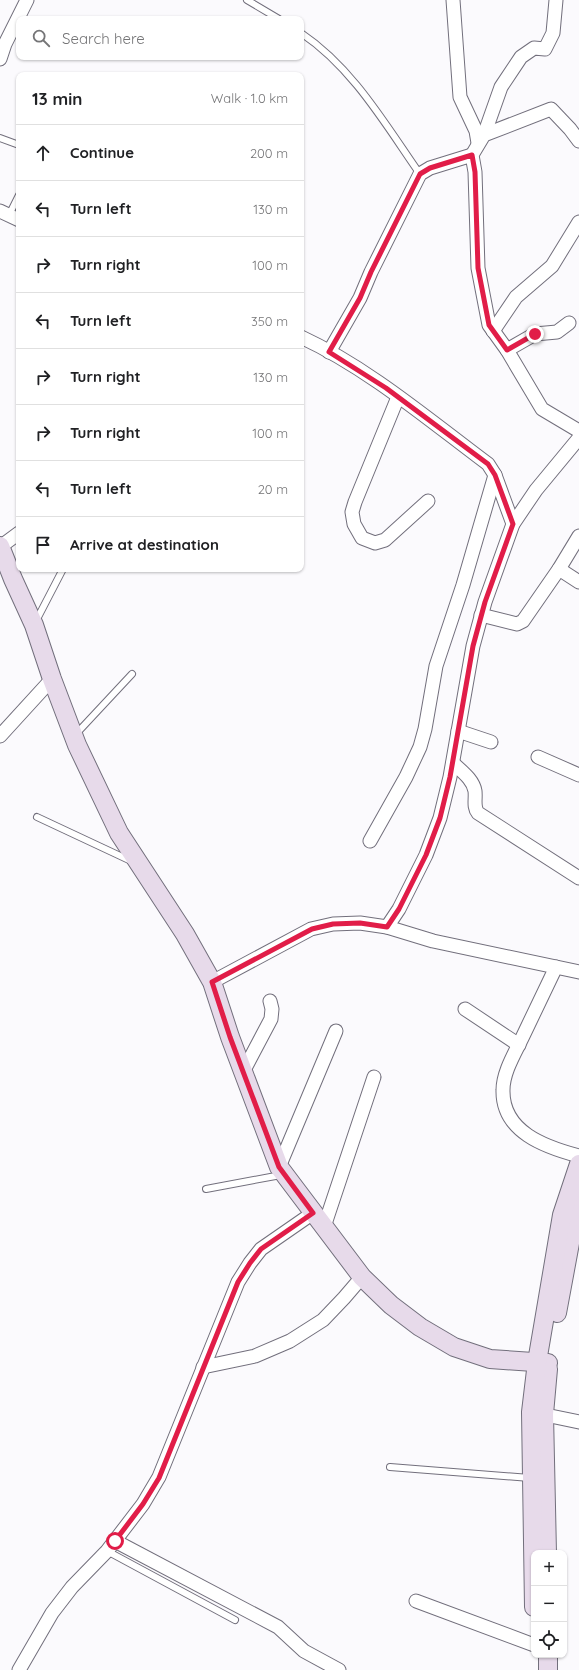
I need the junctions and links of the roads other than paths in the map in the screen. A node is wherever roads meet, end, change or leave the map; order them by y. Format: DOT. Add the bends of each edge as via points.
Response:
graph roads {
  1 [pos="27,0"];
  2 [pos="246,0"];
  3 [pos="453,0"];
  4 [pos="556,0"];
  5 [pos="19,16"];
  6 [pos="274,16"];
  7 [pos="16,22"];
  8 [pos="304,35"];
  9 [pos="0,59"];
  10 [pos="575,135"];
  11 [pos="0,138"];
  12 [pos="481,139"];
  13 [pos="16,143"];
  14 [pos="472,155"];
  15 [pos="425,171"];
  16 [pos="16,201"];
  17 [pos="9,216"];
  18 [pos="579,222"];
  19 [pos="569,323"];
  20 [pos="493,331"];
  21 [pos="304,339"];
  22 [pos="507,350"];
  23 [pos="329,352"];
  24 [pos="398,397"];
  25 [pos="579,430"];
  26 [pos="579,438"];
  27 [pos="495,475"];
  28 [pos="428,500"];
  29 [pos="513,524"];
  30 [pos="16,535"];
  31 [pos="579,536"];
  32 [pos="0,547"];
  33 [pos="559,569"];
  34 [pos="61,572"];
  35 [pos="579,582"];
  36 [pos="482,615"];
  37 [pos="34,625"];
  38 [pos="132,674"];
  39 [pos="52,679"];
  40 [pos="458,731"];
  41 [pos="0,736"];
  42 [pos="74,737"];
  43 [pos="491,742"];
  44 [pos="538,757"];
  45 [pos="453,764"];
  46 [pos="579,775"];
  47 [pos="37,817"];
  48 [pos="370,841"];
  49 [pos="138,864"];
  50 [pos="579,878"];
  51 [pos="387,927"];
  52 [pos="556,967"];
  53 [pos="579,972"];
  54 [pos="212,982"];
  55 [pos="270,1002"];
  56 [pos="465,1010"];
  57 [pos="336,1031"];
  58 [pos="519,1045"];
  59 [pos="243,1072"];
  60 [pos="374,1077"];
  61 [pos="579,1156"];
  62 [pos="282,1171"];
  63 [pos="579,1171"];
  64 [pos="206,1189"];
  65 [pos="318,1220"];
  66 [pos="362,1277"];
  67 [pos="542,1362"];
  68 [pos="203,1367"];
  69 [pos="537,1413"];
  70 [pos="579,1422"];
  71 [pos="390,1467"];
  72 [pos="539,1479"];
  73 [pos="111,1546"];
  74 [pos="547,1550"];
  75 [pos="535,1586"];
  76 [pos="416,1601"];
  77 [pos="235,1620"];
  78 [pos="531,1644"];
  79 [pos="537,1658"];
  80 [pos="548,1658"];
  81 [pos="19,1670"];
  82 [pos="340,1670"];
  83 [pos="537,1670"];
  84 [pos="548,1670"];
  1 -- 5 [label="street"];
  2 -- 6 [label="lane"];
  3 -- 12 [label="street" via="460,97"];
  4 -- 12 [label="street" via="553,33 545,49 534,48 521,57 501,87"];
  7 -- 9 [label="street"];
  8 -- 15 [label="lane" via="315,42 351,77"];
  10 -- 12 [label="street" via="551,109"];
  11 -- 13 [label="lane"];
  12 -- 14 [label="street"];
  14 -- 15 [label="street"];
  14 -- 20 [label="street" via="477,208 478,268 489,325"];
  15 -- 23 [label="street" via="371,272 360,298"];
  16 -- 17 [label="lane"];
  18 -- 20 [label="street" via="552,266 516,297"];
  19 -- 22 [label="street" via="557,332 535,334"];
  20 -- 22 [label="street"];
  21 -- 23 [label="street"];
  22 -- 25 [label="street" via="542,409"];
  23 -- 24 [label="street"];
  24 -- 27 [label="street" via="488,464"];
  24 -- 28 [label="street" via="354,502 354,524 362,538 375,543 385,540"];
  26 -- 29 [label="street" via="536,490"];
  27 -- 29 [label="street"];
  27 -- 48 [label="street" via="464,585 436,666 420,747"];
  29 -- 36 [label="street"];
  30 -- 32 [label="street"];
  31 -- 33 [label="street"];
  32 -- 37 [label="street"];
  33 -- 35 [label="street"];
  33 -- 36 [label="street" via="523,621 517,624"];
  34 -- 37 [label="lane"];
  36 -- 40 [label="street" via="473,646"];
  37 -- 39 [label="street"];
  38 -- 42 [label="lane"];
  39 -- 41 [label="street"];
  39 -- 42 [label="street"];
  40 -- 43 [label="street"];
  40 -- 45 [label="street"];
  42 -- 49 [label="street" via="119,833"];
  44 -- 46 [label="street"];
  45 -- 50 [label="street" via="472,783 478,813"];
  45 -- 51 [label="street" via="440,818 426,855"];
  47 -- 49 [label="lane"];
  49 -- 54 [label="street" via="185,934"];
  51 -- 52 [label="street" via="433,941"];
  51 -- 54 [label="street" via="360,923 333,924 312,929"];
  52 -- 53 [label="street"];
  52 -- 58 [label="street"];
  54 -- 59 [label="street"];
  55 -- 59 [label="street" via="271,1019"];
  56 -- 58 [label="street"];
  57 -- 62 [label="street"];
  58 -- 61 [label="street" via="509,1066 503,1090 505,1108 515,1126 536,1141"];
  59 -- 62 [label="street"];
  60 -- 65 [label="street"];
  62 -- 64 [label="lane"];
  62 -- 65 [label="street"];
  63 -- 67 [label="street" via="562,1215"];
  65 -- 66 [label="street"];
  65 -- 68 [label="street" via="261,1249 250,1263 238,1282"];
  66 -- 67 [label="street" via="391,1305 420,1327 454,1347 490,1359"];
  66 -- 68 [label="street" via="323,1320 290,1341 255,1356"];
  67 -- 69 [label="street"];
  68 -- 73 [label="street" via="159,1478"];
  69 -- 70 [label="street"];
  69 -- 72 [label="street"];
  71 -- 72 [label="lane"];
  72 -- 74 [label="street"];
  72 -- 75 [label="street"];
  73 -- 77 [label="lane"];
  73 -- 81 [label="street" via="52,1613"];
  73 -- 82 [label="street" via="278,1627 304,1651"];
  76 -- 78 [label="street"];
  79 -- 83 [label="street"];
  80 -- 84 [label="street"];
}
